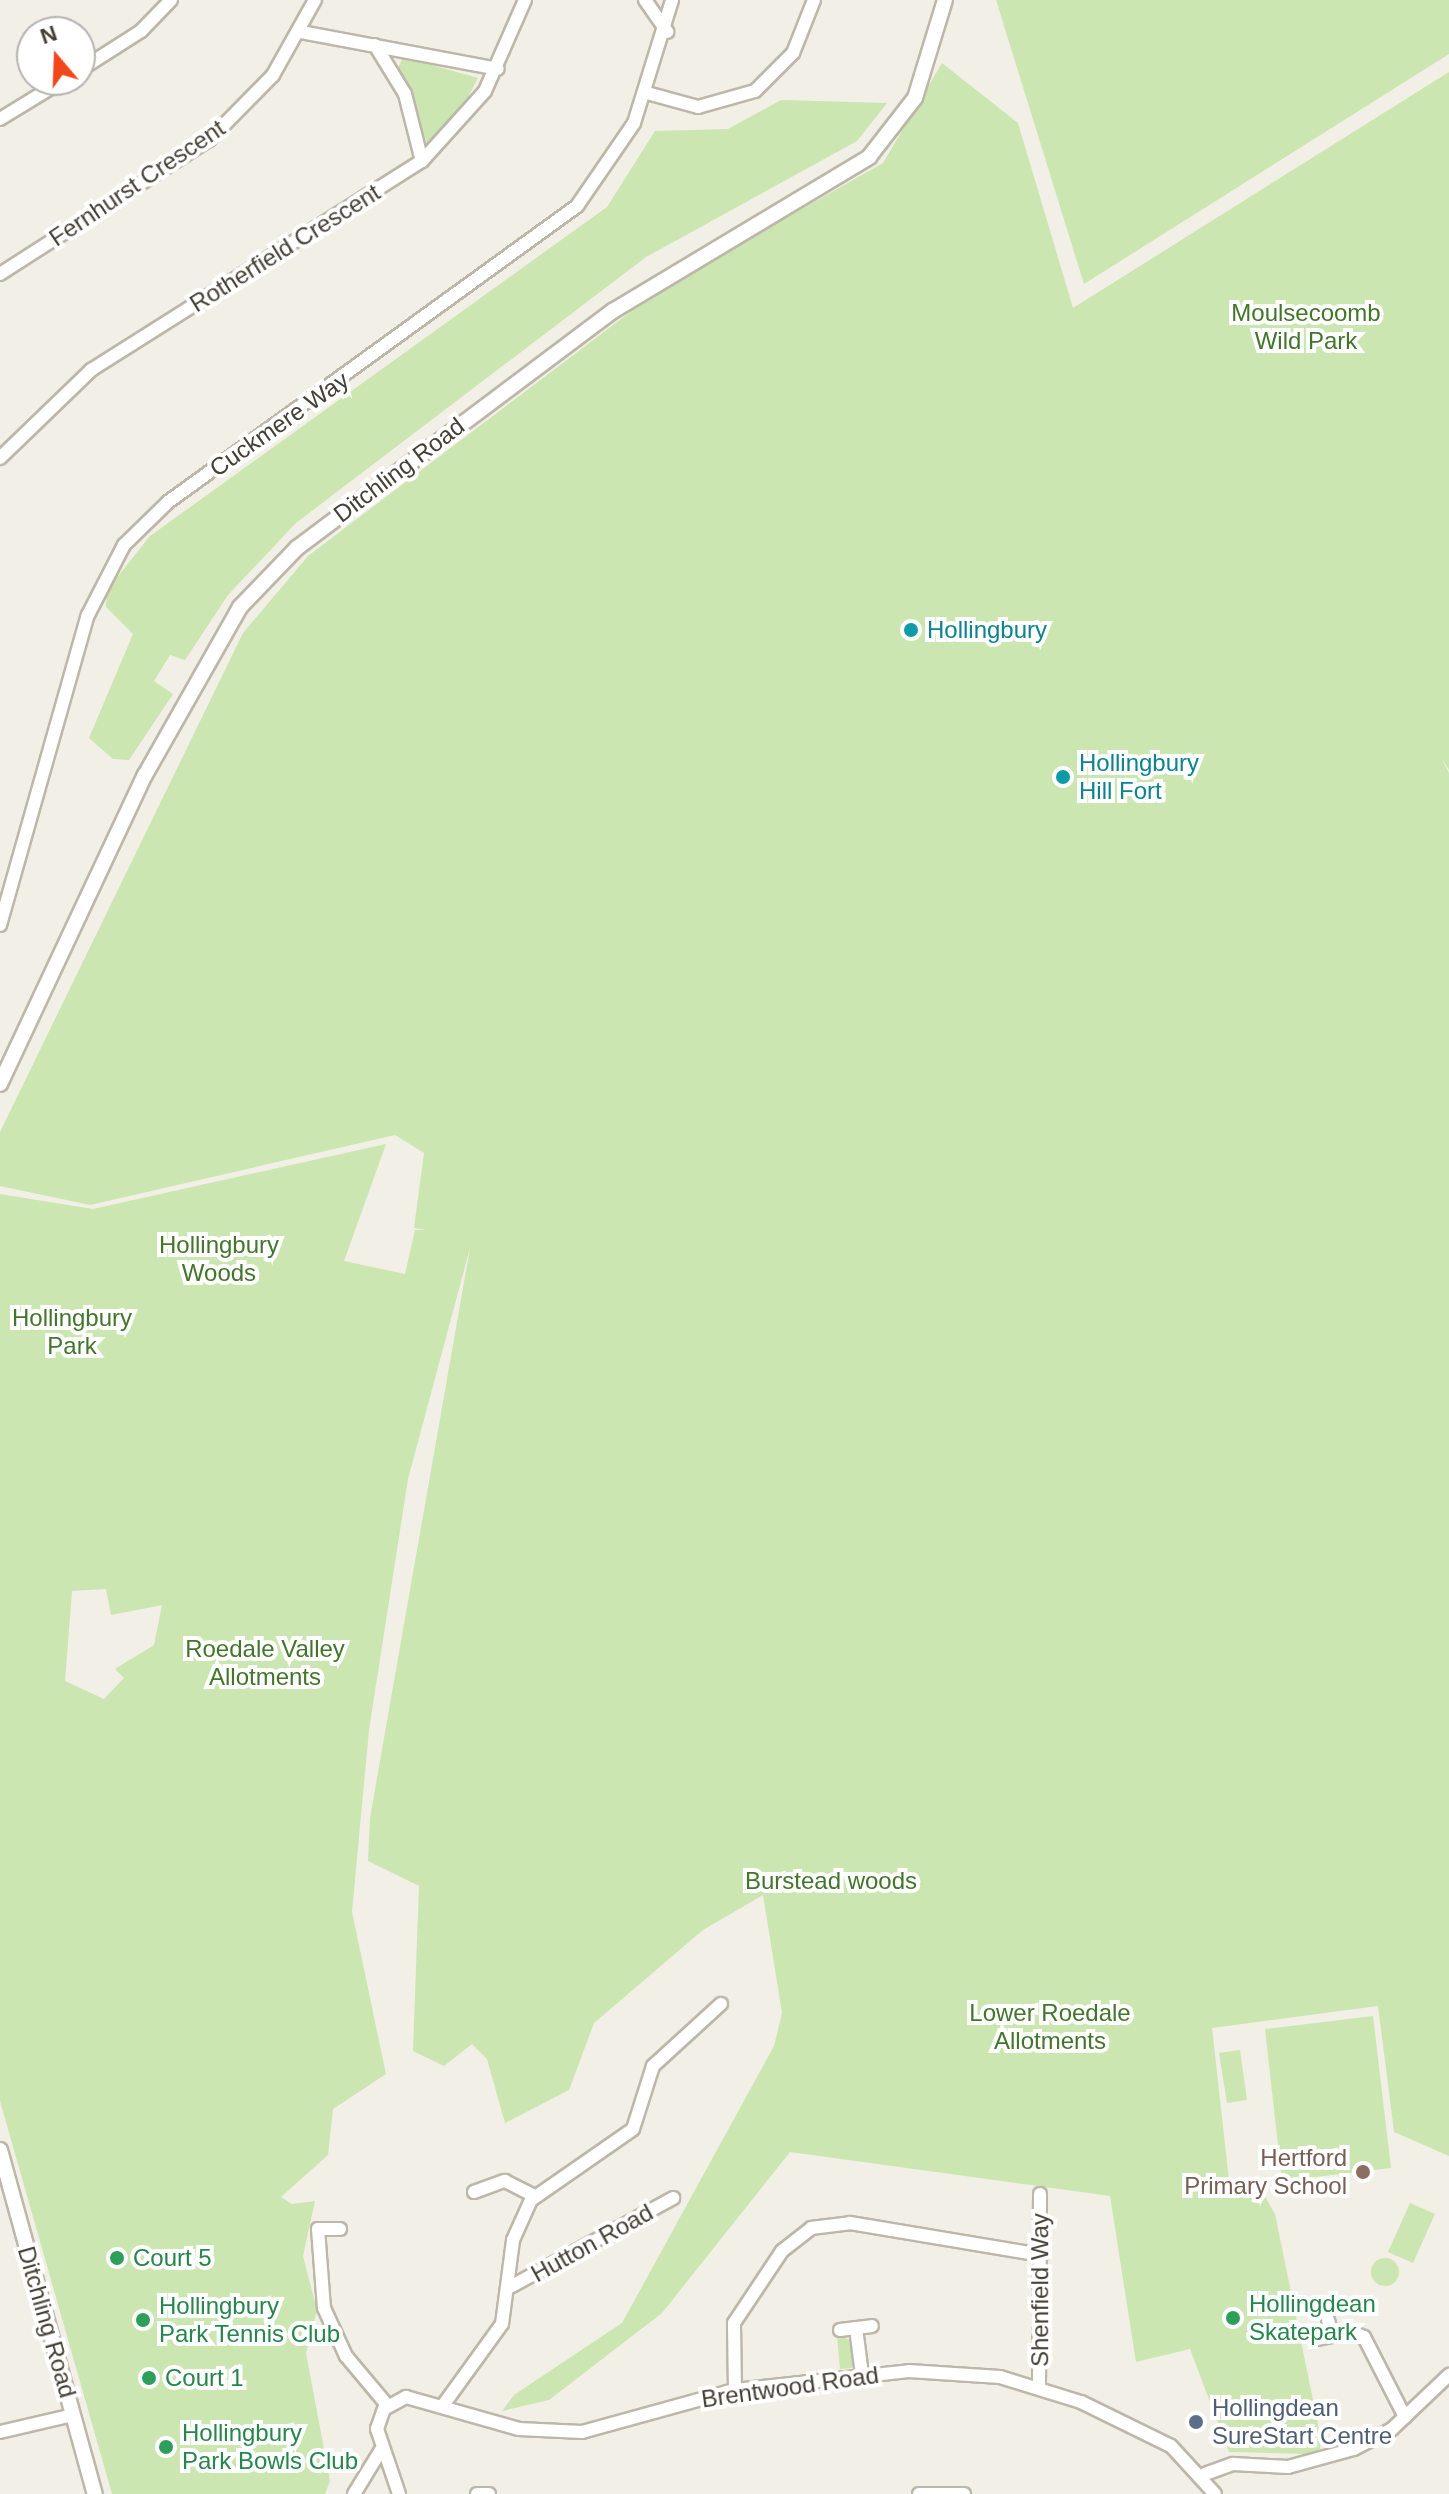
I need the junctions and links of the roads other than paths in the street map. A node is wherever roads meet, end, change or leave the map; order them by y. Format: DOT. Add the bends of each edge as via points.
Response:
graph roads {
  1 [pos="171,0"];
  2 [pos="315,0"];
  3 [pos="525,0"];
  4 [pos="645,0"];
  5 [pos="672,0"];
  6 [pos="814,0"];
  7 [pos="945,0"];
  8 [pos="301,32"];
  9 [pos="667,32"];
  10 [pos="375,45"];
  11 [pos="96,60"];
  12 [pos="498,69"];
  13 [pos="647,93"];
  14 [pos="38,96"];
  15 [pos="0,119"];
  16 [pos="422,161"];
  17 [pos="0,274"];
  18 [pos="0,458"];
  19 [pos="0,925"];
  20 [pos="0,1084"];
  21 [pos="721,2004"];
  22 [pos="0,2150"];
  23 [pos="474,2192"];
  24 [pos="1040,2194"];
  25 [pos="535,2196"];
  26 [pos="673,2198"];
  27 [pos="340,2229"];
  28 [pos="1041,2255"];
  29 [pos="510,2287"];
  30 [pos="1328,2320"];
  31 [pos="872,2326"];
  32 [pos="856,2328"];
  33 [pos="840,2330"];
  34 [pos="1332,2336"];
  35 [pos="1318,2339"];
  36 [pos="862,2375"];
  37 [pos="1449,2375"];
  38 [pos="1039,2386"];
  39 [pos="735,2390"];
  40 [pos="444,2404"];
  41 [pos="388,2406"];
  42 [pos="73,2415"];
  43 [pos="1405,2417"];
  44 [pos="0,2432"];
  45 [pos="381,2450"];
  46 [pos="1205,2474"];
  47 [pos="963,2492"];
  48 [pos="95,2494"];
  49 [pos="354,2494"];
  50 [pos="399,2494"];
  51 [pos="477,2494"];
  52 [pos="489,2494"];
  53 [pos="919,2494"];
  54 [pos="1215,2494"];
  1 -- 11 [label="street" via="141,31"];
  2 -- 8 [label="street, Fernhurst Crescent"];
  3 -- 12 [label="street, Rotherfield Crescent"];
  4 -- 9 [label="street"];
  5 -- 9 [label="street, Cuckmere Way"];
  6 -- 13 [label="street" via="803,39 755,91 698,107"];
  7 -- 20 [label="street, Ditchling Road" via="915,98 869,157 613,311 297,548 240,607 145,775"];
  8 -- 10 [label="street"];
  8 -- 17 [label="street, Fernhurst Crescent" via="263,87 209,140"];
  9 -- 13 [label="street, Cuckmere Way"];
  10 -- 12 [label="street"];
  10 -- 16 [label="street" via="405,94"];
  12 -- 16 [label="street, Rotherfield Crescent" via="462,122"];
  13 -- 19 [label="street, Cuckmere Way" via="597,182 559,222 168,502 124,545 88,615"];
  14 -- 15 [label="street"];
  16 -- 18 [label="street, Rotherfield Crescent" via="91,370"];
  21 -- 25 [label="street" via="653,2066 633,2129"];
  22 -- 42 [label="street, Ditchling Road"];
  23 -- 25 [label="street" via="505,2181"];
  24 -- 28 [label="street, Shenfield Way"];
  25 -- 29 [label="street" via="513,2240"];
  26 -- 29 [label="street, Hutton Road"];
  27 -- 41 [label="street" via="318,2229 324,2308 346,2356"];
  28 -- 38 [label="street, Shenfield Way"];
  28 -- 39 [label="street" via="850,2223 811,2228 782,2251 734,2323"];
  29 -- 40 [label="street" via="502,2324 453,2382"];
  30 -- 34 [label="street"];
  31 -- 32 [label="street"];
  32 -- 33 [label="street"];
  32 -- 36 [label="street"];
  34 -- 35 [label="street"];
  34 -- 43 [label="street" via="1352,2332 1366,2339"];
  36 -- 38 [label="street, Brentwood Road" via="963,2372"];
  36 -- 39 [label="street, Brentwood Road"];
  37 -- 43 [label="street"];
  38 -- 46 [label="street, Brentwood Road" via="1171,2446"];
  39 -- 40 [label="street, Brentwood Road" via="582,2432 519,2429"];
  40 -- 41 [label="street, Brentwood Road" via="413,2397"];
  41 -- 45 [label="street" via="377,2429"];
  42 -- 44 [label="street"];
  42 -- 48 [label="street, Ditchling Road"];
  43 -- 46 [label="street" via="1369,2443 1329,2457 1288,2467 1233,2464"];
  45 -- 49 [label="street"];
  45 -- 50 [label="street"];
  46 -- 54 [label="street, Brentwood Road"];
  47 -- 53 [label="street"];
  51 -- 52 [label="street"];
}
